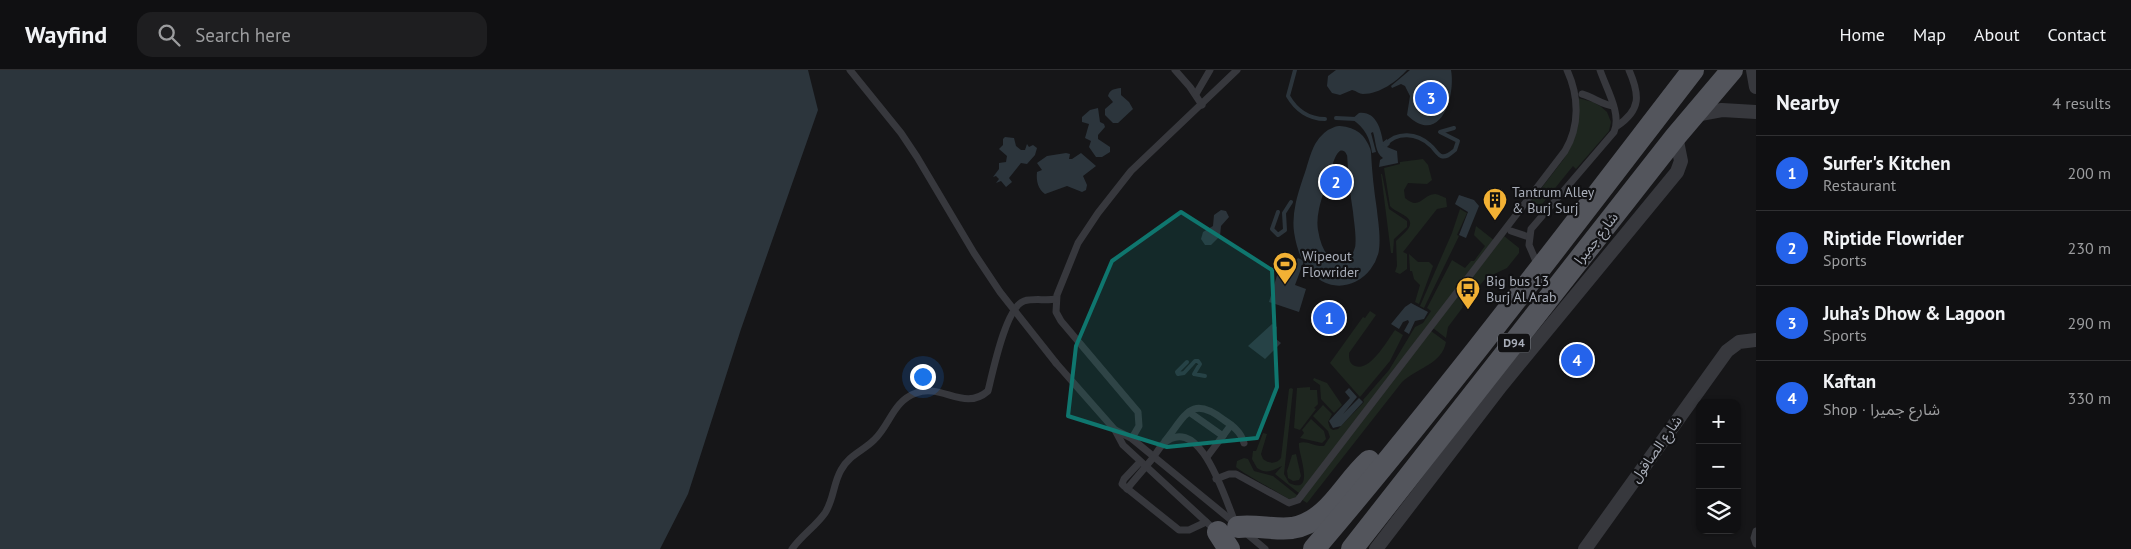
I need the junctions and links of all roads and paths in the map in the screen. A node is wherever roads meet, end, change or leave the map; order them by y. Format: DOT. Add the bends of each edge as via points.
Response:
graph roads {
  1 [pos="850,70"];
  2 [pos="1174,70"];
  3 [pos="1210,70"];
  4 [pos="1237,70"];
  5 [pos="1567,70"];
  6 [pos="1600,70"];
  7 [pos="1629,70"];
  8 [pos="1693,70"];
  9 [pos="1732,70"];
  10 [pos="1753,70"];
  11 [pos="1756,88"];
  12 [pos="1196,94"];
  13 [pos="1582,94"];
  14 [pos="1202,105"];
  15 [pos="1613,106"];
  16 [pos="1756,112"];
  17 [pos="1694,115"];
  18 [pos="1617,126"];
  19 [pos="1676,136"];
  20 [pos="1512,231"];
  21 [pos="1529,237"];
  22 [pos="1540,269"];
  23 [pos="1056,299"];
  24 [pos="1756,340"];
  25 [pos="1189,412"];
  26 [pos="1231,425"];
  27 [pos="1115,430"];
  28 [pos="1223,436"];
  29 [pos="1132,438"];
  30 [pos="1244,443"];
  31 [pos="1163,444"];
  32 [pos="1391,454"];
  33 [pos="1154,457"];
  34 [pos="1207,458"];
  35 [pos="1143,464"];
  36 [pos="1216,479"];
  37 [pos="1225,531"];
  38 [pos="1756,531"];
  39 [pos="1756,544"];
  40 [pos="792,549"];
  41 [pos="1239,549"];
  42 [pos="1265,549"];
  43 [pos="1314,549"];
  44 [pos="1321,549"];
  45 [pos="1352,549"];
  46 [pos="1376,549"];
  47 [pos="1585,549"];
  1 -- 27 [label="lane, bridge" via="901,133 1000,292"];
  2 -- 12 [label="lane"];
  3 -- 12 [label="lane"];
  4 -- 14 [label="lane"];
  5 -- 36 [label="lane" via="1574,86 1576,108 1573,137 1566,151 1298,500 1289,503 1236,474"];
  6 -- 15 [label="lane"];
  7 -- 18 [label="lane" via="1637,92 1637,103 1627,119"];
  8 -- 22 [label="main road, شارع جميرا / D94"];
  9 -- 17 [label="main road, شارع جميرا / D94"];
  10 -- 11 [label="street"];
  12 -- 14 [label="lane"];
  13 -- 15 [label="lane"];
  14 -- 23 [label="lane" via="1120,182 1078,243"];
  15 -- 18 [label="lane"];
  16 -- 17 [label="street" via="1722,110"];
  17 -- 19 [label="main road, شارع جميرا / D94"];
  18 -- 21 [label="lane" via="1535,222"];
  19 -- 45 [label="main road, شارع جميرا / D94"];
  19 -- 46 [label="street" via="1681,161 1677,172 1507,378"];
  20 -- 21 [label="lane"];
  21 -- 22 [label="lane" via="1529,245"];
  22 -- 32 [label="main road, شارع جميرا / D94"];
  23 -- 29 [label="lane" via="1056,312 1061,321 1138,412 1139,426"];
  23 -- 40 [label="lane" via="1024,302 1014,309 988,390 983,395 964,400 937,391 923,391 898,405 881,433 841,469 828,508"];
  24 -- 47 [label="street, شارع الصاقول" via="1739,342 1727,351"];
  25 -- 26 [label="lane" via="1198,407 1208,408"];
  25 -- 28 [label="lane"];
  25 -- 31 [label="lane"];
  26 -- 28 [label="lane"];
  26 -- 30 [label="lane"];
  27 -- 29 [label="lane"];
  27 -- 35 [label="lane" via="1123,445"];
  28 -- 34 [label="lane"];
  29 -- 33 [label="lane"];
  31 -- 33 [label="lane"];
  31 -- 34 [label="lane" via="1175,438 1189,438 1199,445"];
  32 -- 37 [label="main road" via="1378,454 1366,463 1324,512 1303,526 1285,529 1248,526"];
  32 -- 43 [label="main road, شارع جميرا / D94"];
  32 -- 44 [label="main road" via="1390,466"];
  33 -- 35 [label="lane"];
  33 -- 37 [label="lane"];
  34 -- 36 [label="lane"];
  35 -- 37 [label="lane"];
  35 -- 37 [label="lane" via="1127,489 1179,530"];
  36 -- 37 [label="lane"];
  37 -- 41 [label="lane"];
  37 -- 42 [label="lane"];
  38 -- 39 [label="lane"];
}
